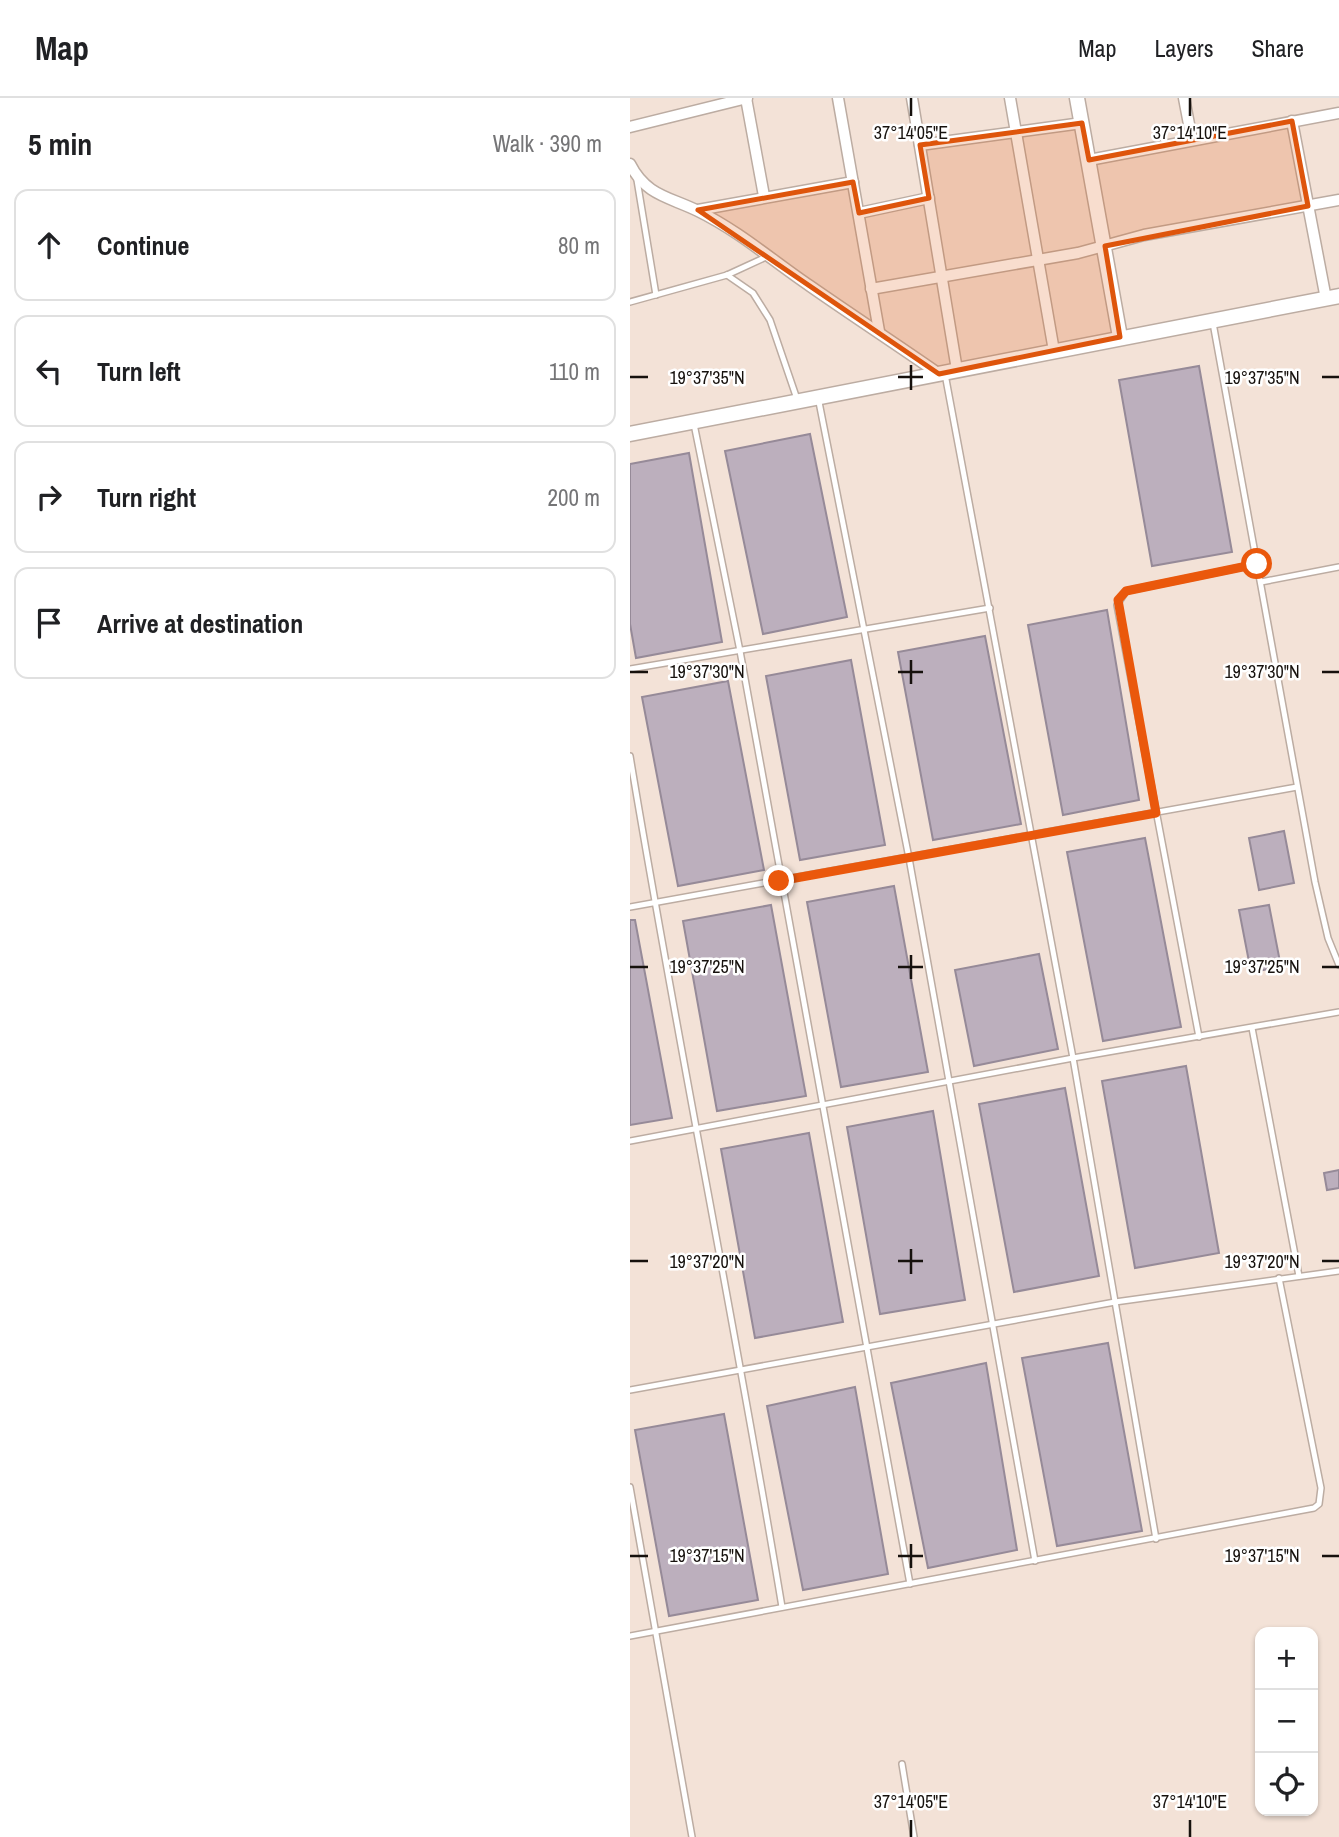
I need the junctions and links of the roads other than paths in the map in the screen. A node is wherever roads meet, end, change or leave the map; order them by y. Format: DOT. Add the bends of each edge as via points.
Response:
graph roads {
  1 [pos="746,98"];
  2 [pos="838,98"];
  3 [pos="912,98"];
  4 [pos="1010,98"];
  5 [pos="1077,98"];
  6 [pos="1184,98"];
  7 [pos="1339,113"];
  8 [pos="1292,121"];
  9 [pos="1082,123"];
  10 [pos="630,127"];
  11 [pos="1016,131"];
  12 [pos="1192,140"];
  13 [pos="920,145"];
  14 [pos="1088,160"];
  15 [pos="630,164"];
  16 [pos="634,179"];
  17 [pos="853,182"];
  18 [pos="764,196"];
  19 [pos="929,198"];
  20 [pos="1339,200"];
  21 [pos="1308,206"];
  22 [pos="698,210"];
  23 [pos="859,213"];
  24 [pos="1105,246"];
  25 [pos="769,255"];
  26 [pos="1037,260"];
  27 [pos="727,275"];
  28 [pos="942,278"];
  29 [pos="872,289"];
  30 [pos="656,295"];
  31 [pos="1332,297"];
  32 [pos="630,302"];
  33 [pos="1212,320"];
  34 [pos="879,331"];
  35 [pos="1121,337"];
  36 [pos="1054,351"];
  37 [pos="947,372"];
  38 [pos="818,397"];
  39 [pos="798,401"];
  40 [pos="693,420"];
  41 [pos="630,433"];
  42 [pos="1257,564"];
  43 [pos="1339,567"];
  44 [pos="1261,582"];
  45 [pos="990,608"];
  46 [pos="866,630"];
  47 [pos="740,651"];
  48 [pos="630,669"];
  49 [pos="630,756"];
  50 [pos="1297,787"];
  51 [pos="1156,813"];
  52 [pos="1031,835"];
  53 [pos="909,858"];
  54 [pos="779,881"];
  55 [pos="654,903"];
  56 [pos="630,907"];
  57 [pos="1339,965"];
  58 [pos="1339,1012"];
  59 [pos="1252,1028"];
  60 [pos="1199,1037"];
  61 [pos="1073,1058"];
  62 [pos="948,1082"];
  63 [pos="823,1105"];
  64 [pos="696,1129"];
  65 [pos="630,1141"];
  66 [pos="1339,1271"];
  67 [pos="1299,1276"];
  68 [pos="1279,1278"];
  69 [pos="1115,1302"];
  70 [pos="993,1324"];
  71 [pos="866,1348"];
  72 [pos="743,1370"];
  73 [pos="630,1390"];
  74 [pos="630,1487"];
  75 [pos="1156,1539"];
  76 [pos="1035,1560"];
  77 [pos="910,1584"];
  78 [pos="782,1607"];
  79 [pos="657,1631"];
  80 [pos="630,1636"];
  81 [pos="902,1764"];
  82 [pos="692,1837"];
  83 [pos="914,1837"];
  1 -- 10 [label="street"];
  1 -- 18 [label="street"];
  2 -- 17 [label="street"];
  3 -- 13 [label="street"];
  4 -- 11 [label="street"];
  5 -- 9 [label="street"];
  6 -- 12 [label="street"];
  7 -- 8 [label="street"];
  8 -- 12 [label="street"];
  8 -- 21 [label="street"];
  9 -- 11 [label="street"];
  9 -- 14 [label="street"];
  11 -- 13 [label="street"];
  11 -- 26 [label="street"];
  12 -- 14 [label="street"];
  13 -- 19 [label="street"];
  14 -- 24 [label="street"];
  15 -- 16 [label="street"];
  16 -- 22 [label="street" via="669,200"];
  16 -- 30 [label="lane"];
  17 -- 18 [label="street"];
  17 -- 23 [label="street"];
  18 -- 22 [label="street"];
  19 -- 23 [label="street"];
  19 -- 28 [label="street"];
  20 -- 21 [label="street"];
  21 -- 24 [label="street"];
  21 -- 31 [label="street"];
  22 -- 25 [label="street"];
  23 -- 29 [label="street"];
  24 -- 26 [label="street"];
  24 -- 35 [label="street"];
  25 -- 27 [label="lane"];
  25 -- 34 [label="street"];
  26 -- 28 [label="street"];
  26 -- 36 [label="street"];
  27 -- 30 [label="lane"];
  27 -- 39 [label="lane" via="753,293 770,320"];
  28 -- 29 [label="street"];
  28 -- 37 [label="street"];
  29 -- 34 [label="street"];
  30 -- 32 [label="lane"];
  31 -- 33 [label="street"];
  33 -- 35 [label="street"];
  33 -- 42 [label="lane"];
  34 -- 37 [label="street"];
  35 -- 36 [label="street"];
  36 -- 37 [label="street"];
  37 -- 38 [label="street"];
  37 -- 45 [label="lane"];
  38 -- 39 [label="street"];
  38 -- 46 [label="lane"];
  39 -- 40 [label="street"];
  40 -- 41 [label="street"];
  40 -- 47 [label="lane"];
  42 -- 44 [label="lane"];
  42 -- 51 [label="lane" via="1126,591 1118,600"];
  43 -- 44 [label="lane"];
  44 -- 50 [label="lane"];
  45 -- 46 [label="lane"];
  45 -- 52 [label="lane"];
  46 -- 47 [label="lane"];
  46 -- 53 [label="lane"];
  47 -- 48 [label="lane"];
  47 -- 54 [label="lane"];
  49 -- 55 [label="lane"];
  50 -- 51 [label="lane"];
  50 -- 57 [label="lane" via="1321,912"];
  51 -- 52 [label="lane"];
  51 -- 60 [label="lane"];
  52 -- 53 [label="lane"];
  52 -- 61 [label="lane"];
  53 -- 54 [label="lane"];
  53 -- 62 [label="lane"];
  54 -- 55 [label="lane"];
  54 -- 63 [label="lane"];
  55 -- 56 [label="lane"];
  55 -- 64 [label="lane"];
  58 -- 59 [label="lane"];
  59 -- 60 [label="lane"];
  59 -- 67 [label="lane"];
  60 -- 61 [label="lane"];
  61 -- 62 [label="lane"];
  61 -- 69 [label="lane"];
  62 -- 63 [label="lane"];
  62 -- 70 [label="lane"];
  63 -- 64 [label="lane"];
  63 -- 71 [label="lane"];
  64 -- 65 [label="lane"];
  64 -- 72 [label="lane"];
  66 -- 67 [label="lane"];
  67 -- 68 [label="lane"];
  68 -- 69 [label="lane"];
  68 -- 75 [label="lane" via="1321,1488 1320,1504 1304,1511"];
  69 -- 70 [label="lane"];
  69 -- 75 [label="lane"];
  70 -- 71 [label="lane"];
  70 -- 76 [label="lane"];
  71 -- 72 [label="lane"];
  71 -- 77 [label="lane"];
  72 -- 73 [label="lane"];
  72 -- 78 [label="lane"];
  74 -- 79 [label="lane"];
  75 -- 76 [label="lane"];
  76 -- 77 [label="lane"];
  77 -- 78 [label="lane"];
  78 -- 79 [label="lane"];
  79 -- 80 [label="lane"];
  79 -- 82 [label="lane"];
  81 -- 83 [label="lane"];
}
